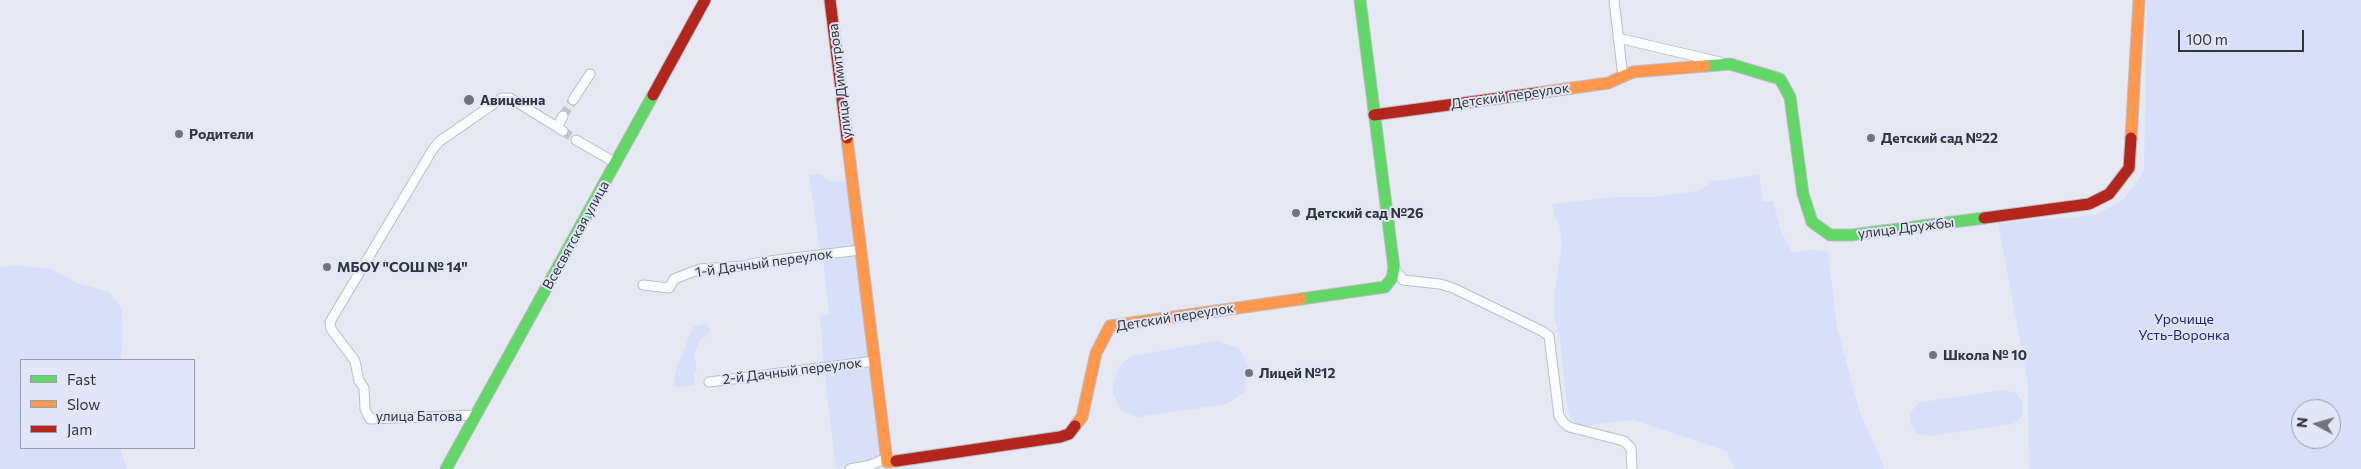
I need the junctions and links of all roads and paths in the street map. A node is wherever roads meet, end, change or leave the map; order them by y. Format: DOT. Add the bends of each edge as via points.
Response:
graph roads {
  1 [pos="705,0"];
  2 [pos="830,0"];
  3 [pos="1360,0"];
  4 [pos="1614,0"];
  5 [pos="2138,0"];
  6 [pos="1618,38"];
  7 [pos="1730,64"];
  8 [pos="590,74"];
  9 [pos="1623,77"];
  10 [pos="574,100"];
  11 [pos="1374,114"];
  12 [pos="563,116"];
  13 [pos="576,140"];
  14 [pos="616,163"];
  15 [pos="860,250"];
  16 [pos="1394,268"];
  17 [pos="643,285"];
  18 [pos="874,361"];
  19 [pos="709,382"];
  20 [pos="476,415"];
  21 [pos="887,463"];
  22 [pos="446,469"];
  23 [pos="850,469"];
  24 [pos="1632,469"];
  1 -- 14 [label="street, Всесвятская улица"];
  2 -- 15 [label="street, улица Димитрова"];
  3 -- 11 [label="street"];
  4 -- 6 [label="street"];
  5 -- 7 [label="street, улица Дружбы" via="2128,168 2109,194 2089,204 2067,208 1830,235 1812,222 1803,194 1790,97 1780,79"];
  6 -- 7 [label="street"];
  6 -- 9 [label="street"];
  7 -- 9 [label="street, улица Дружбы" via="1633,72"];
  8 -- 10 [label="street"];
  9 -- 11 [label="street, Детский переулок" via="1608,83 1535,94"];
  11 -- 16 [label="street"];
  12 -- 20 [label="street, улица Батова" via="560,129 510,98 502,98 454,130 433,149 330,322 330,329 355,361 359,381 364,388 365,409 370,418"];
  13 -- 14 [label="street"];
  14 -- 20 [label="street, Всесвятская улица"];
  15 -- 17 [label="street, 1-й Дачный переулок" via="700,269 674,279 669,288"];
  15 -- 18 [label="street"];
  16 -- 21 [label="street, Детский переулок" via="1392,278 1385,286 1110,326 1096,353 1082,417 1069,434"];
  16 -- 24 [label="street" via="1403,280 1453,288 1542,330 1549,336 1559,416 1568,427 1624,441 1631,448"];
  18 -- 19 [label="street, 2-й Дачный переулок"];
  18 -- 21 [label="street"];
  20 -- 22 [label="street, Всесвятская улица"];
  21 -- 23 [label="street"];
}
